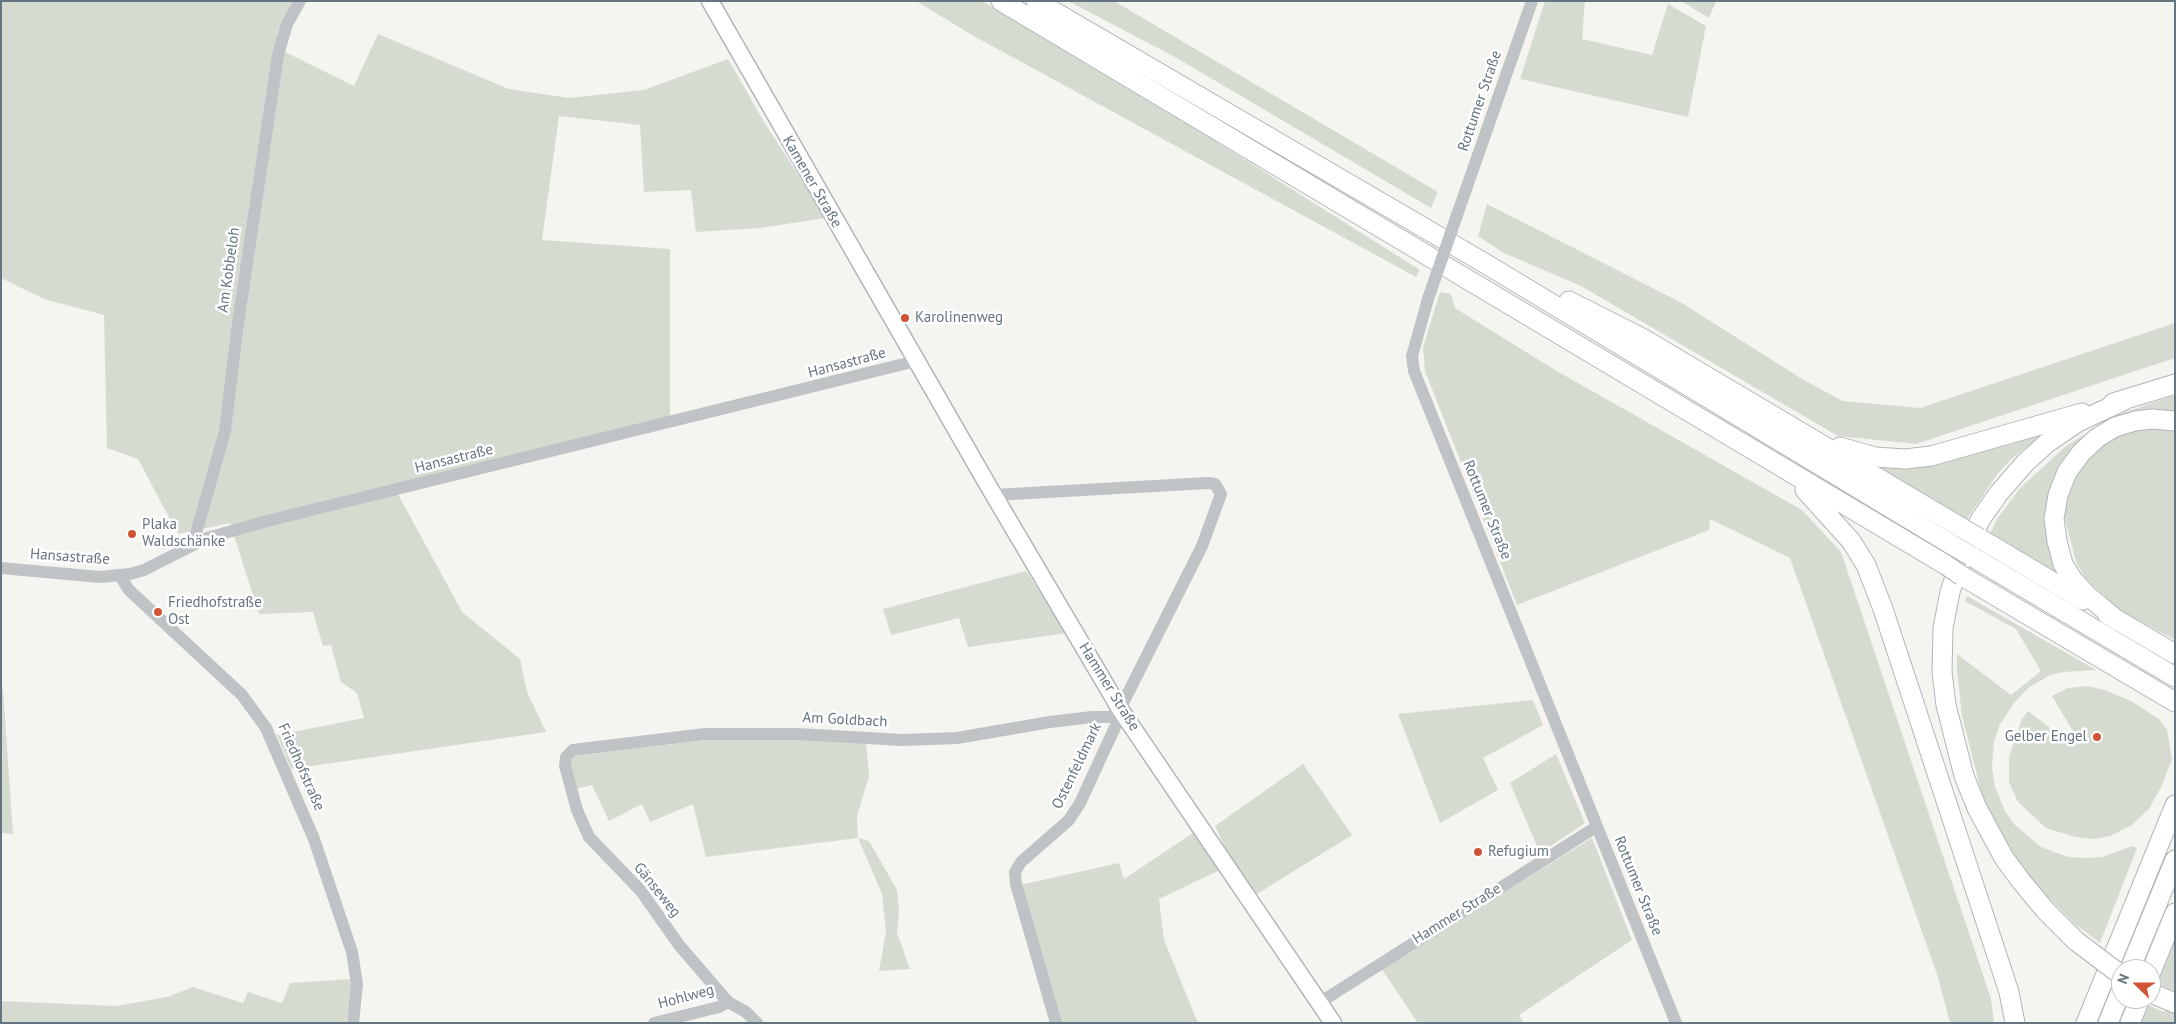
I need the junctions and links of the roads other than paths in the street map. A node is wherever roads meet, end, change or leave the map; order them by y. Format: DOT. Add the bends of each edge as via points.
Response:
graph roads {
  1 [pos="300,1"];
  2 [pos="710,1"];
  3 [pos="1002,1"];
  4 [pos="1036,1"];
  5 [pos="1532,1"];
  6 [pos="1486,264"];
  7 [pos="916,361"];
  8 [pos="2175,384"];
  9 [pos="2125,400"];
  10 [pos="2175,421"];
  11 [pos="1799,431"];
  12 [pos="1785,470"];
  13 [pos="994,495"];
  14 [pos="193,544"];
  15 [pos="1,568"];
  16 [pos="120,576"];
  17 [pos="2118,620"];
  18 [pos="2175,654"];
  19 [pos="2175,677"];
  20 [pos="2175,702"];
  21 [pos="1120,709"];
  22 [pos="566,757"];
  23 [pos="2175,805"];
  24 [pos="1596,827"];
  25 [pos="2175,860"];
  26 [pos="2175,913"];
  27 [pos="2134,959"];
  28 [pos="2156,959"];
  29 [pos="2111,968"];
  30 [pos="728,1002"];
  31 [pos="1318,1002"];
  32 [pos="2114,1009"];
  33 [pos="2145,1009"];
  34 [pos="353,1023"];
  35 [pos="654,1023"];
  36 [pos="757,1023"];
  37 [pos="1056,1023"];
  38 [pos="1333,1023"];
  39 [pos="1676,1023"];
  40 [pos="2015,1023"];
  41 [pos="2086,1023"];
  42 [pos="2108,1023"];
  43 [pos="2130,1023"];
  1 -- 14 [label="street, Am Kobbeloh" via="287,24 278,55 225,431"];
  2 -- 7 [label="main road, Kamener Straße"];
  3 -- 12 [label="highway"];
  4 -- 6 [label="highway"];
  5 -- 24 [label="street, Rottumer Straße, bridge" via="1428,298 1412,356 1414,371"];
  6 -- 11 [label="highway" via="1532,283 1642,338"];
  6 -- 19 [label="highway, bridge"];
  7 -- 13 [label="main road, Hammer Straße"];
  7 -- 14 [label="street, Hansastraße" via="267,522"];
  8 -- 9 [label="highway"];
  9 -- 11 [label="highway" via="1959,450 1905,459 1875,457"];
  9 -- 29 [label="highway, bridge" via="2078,422 2047,443 1999,493 1980,520 1959,565 1943,628 1942,672 1946,705 1964,776 1977,808 2004,858 2045,910 2076,941"];
  10 -- 17 [label="highway" via="2135,421 2115,427 2097,438 2081,452 2067,472 2058,495 2054,519 2063,564 2088,596"];
  11 -- 17 [label="highway, bridge"];
  12 -- 20 [label="highway, bridge"];
  12 -- 40 [label="highway" via="1833,518 1866,565 2009,992"];
  13 -- 21 [label="main road, Hammer Straße"];
  13 -- 21 [label="street, Ostenfeldmark" via="1208,483 1219,488 1221,494 1202,546"];
  14 -- 16 [label="street, Hansastraße" via="144,570"];
  15 -- 16 [label="street, Hansastraße"];
  16 -- 34 [label="street, Friedhofstraße" via="129,590 242,695 266,728 317,847 352,952 357,984"];
  17 -- 18 [label="highway"];
  21 -- 22 [label="street, Am Goldbach" via="1112,717 1050,722 957,738 902,740 798,734 705,734 573,750"];
  21 -- 31 [label="main road, Hammer Straße"];
  21 -- 37 [label="street, Ostenfeldmark" via="1116,725 1080,803 1069,820 1021,862 1015,872"];
  22 -- 30 [label="street, Gänseweg" via="565,766 574,801 589,837 641,891 679,945"];
  23 -- 41 [label="highway"];
  24 -- 31 [label="street, Hammer Straße"];
  24 -- 39 [label="street, Rottumer Straße"];
  25 -- 27 [label="highway"];
  26 -- 28 [label="highway"];
  30 -- 35 [label="street, Hohlweg"];
  30 -- 36 [label="street, Gänseweg"];
  31 -- 38 [label="main road, Hammer Straße"];
  32 -- 42 [label="highway"];
  33 -- 43 [label="highway"];
}
